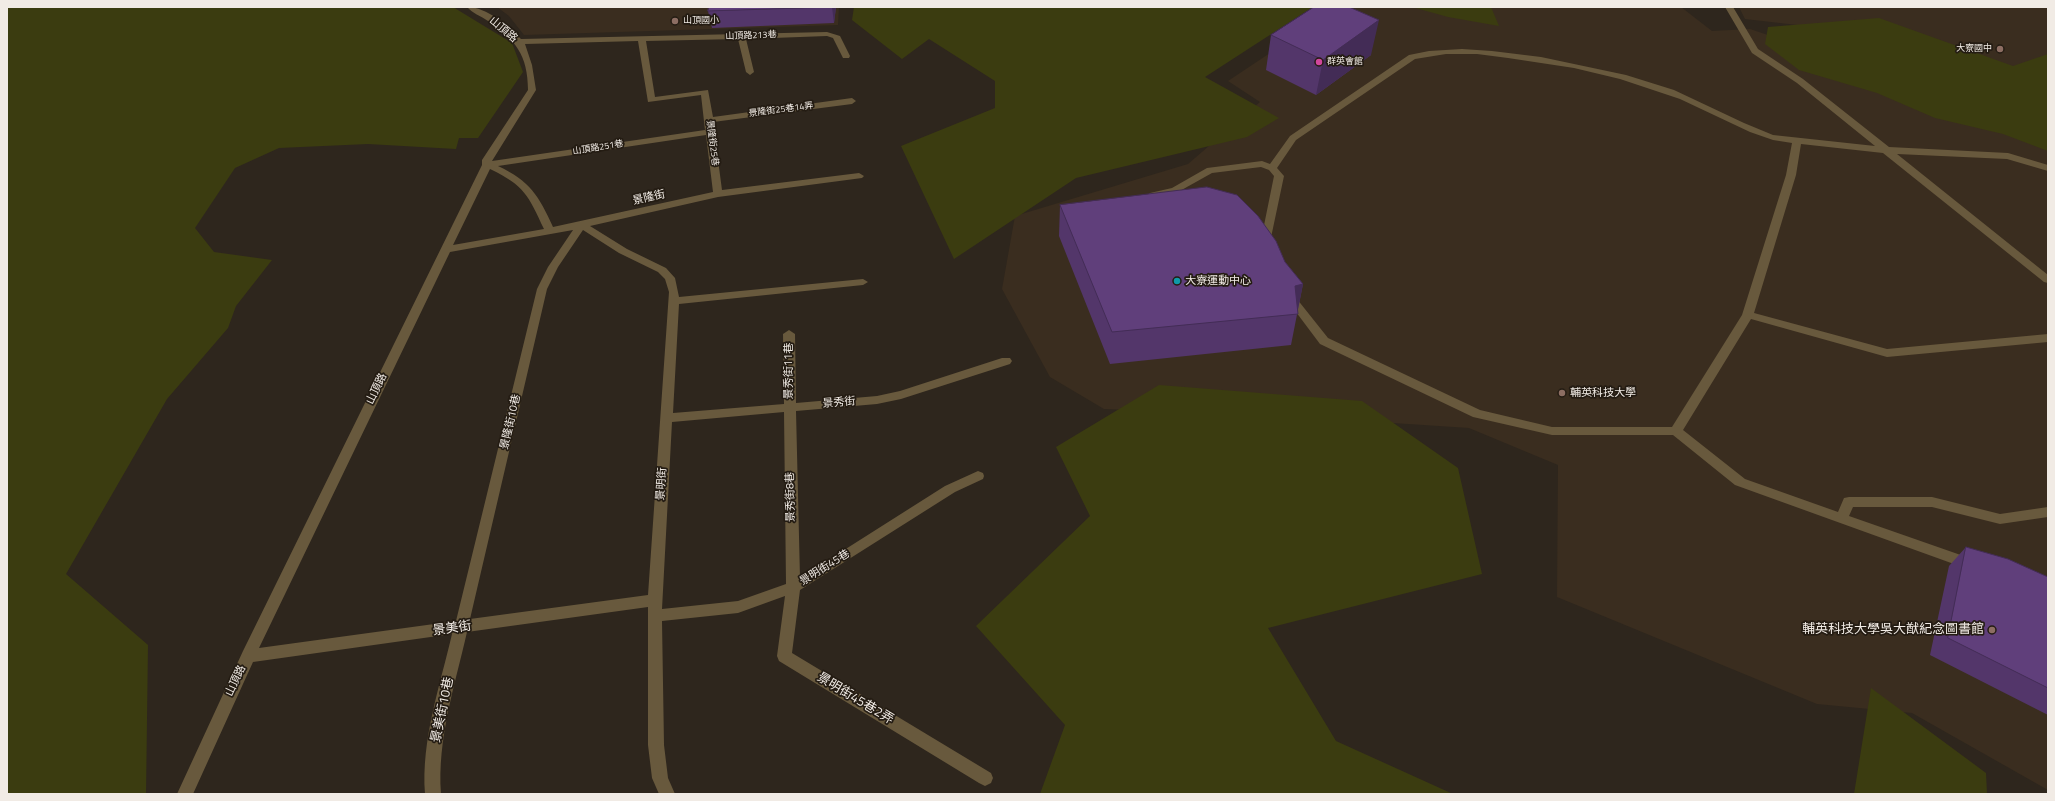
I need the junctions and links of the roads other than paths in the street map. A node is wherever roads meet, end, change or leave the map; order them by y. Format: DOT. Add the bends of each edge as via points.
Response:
graph roads {
  1 [pos="470,7"];
  2 [pos="1729,7"];
  3 [pos="742,37"];
  4 [pos="642,40"];
  5 [pos="519,42"];
  6 [pos="846,56"];
  7 [pos="750,72"];
  8 [pos="852,101"];
  9 [pos="709,120"];
  10 [pos="710,132"];
  11 [pos="1797,141"];
  12 [pos="1883,149"];
  13 [pos="487,165"];
  14 [pos="1272,168"];
  15 [pos="2048,168"];
  16 [pos="859,176"];
  17 [pos="718,194"];
  18 [pos="1140,199"];
  19 [pos="580,225"];
  20 [pos="550,231"];
  21 [pos="445,250"];
  22 [pos="1271,258"];
  23 [pos="2048,280"];
  24 [pos="863,282"];
  25 [pos="1282,285"];
  26 [pos="673,301"];
  27 [pos="1748,315"];
  28 [pos="789,334"];
  29 [pos="2048,338"];
  30 [pos="1006,361"];
  31 [pos="790,407"];
  32 [pos="667,418"];
  33 [pos="1676,431"];
  34 [pos="978,476"];
  35 [pos="2048,512"];
  36 [pos="1841,519"];
  37 [pos="1980,567"];
  38 [pos="793,588"];
  39 [pos="655,600"];
  40 [pos="655,616"];
  41 [pos="463,627"];
  42 [pos="248,656"];
  43 [pos="985,778"];
  44 [pos="185,794"];
  45 [pos="433,794"];
  46 [pos="667,794"];
  1 -- 5 [label="street, 山頂路" via="483,13"];
  2 -- 12 [label="street" via="1755,50 1800,81"];
  3 -- 4 [label="street, 山頂路213巷"];
  3 -- 6 [label="street, 山頂路213巷" via="834,34"];
  3 -- 7 [label="street"];
  4 -- 5 [label="street, 山頂路213巷"];
  4 -- 9 [label="street, 景隆街25巷" via="651,100 705,92"];
  5 -- 13 [label="street, 山頂路" via="533,82 532,90 487,160"];
  8 -- 9 [label="street, 景隆街25巷14弄"];
  9 -- 10 [label="street, 景隆街25巷"];
  10 -- 13 [label="street, 山頂路251巷"];
  10 -- 17 [label="street, 景隆街25巷"];
  11 -- 12 [label="street"];
  11 -- 14 [label="street" via="1760,134 1672,92 1628,78 1482,50 1434,52 1412,57 1293,138"];
  11 -- 27 [label="street" via="1791,175"];
  12 -- 15 [label="street" via="2008,156"];
  12 -- 23 [label="street"];
  13 -- 20 [label="street" via="520,183 532,195"];
  13 -- 21 [label="street, 山頂路"];
  14 -- 18 [label="street" via="1262,164 1210,170 1175,190"];
  14 -- 22 [label="street" via="1279,176 1265,244"];
  16 -- 17 [label="street, 景隆街"];
  17 -- 19 [label="street, 景隆街"];
  19 -- 20 [label="street, 景隆街"];
  19 -- 26 [label="street, 景明街" via="623,251 662,270 670,278 674,292"];
  19 -- 41 [label="street, 景隆街10巷" via="542,289"];
  20 -- 21 [label="street, 景隆街"];
  21 -- 42 [label="street, 山頂路"];
  24 -- 26 [label="street"];
  25 -- 33 [label="street" via="1324,341 1477,414 1552,431"];
  26 -- 32 [label="street, 景明街"];
  27 -- 29 [label="street" via="1887,353"];
  27 -- 33 [label="street"];
  28 -- 31 [label="street, 景秀街11巷"];
  30 -- 31 [label="street, 景秀街" via="901,395 877,400"];
  31 -- 32 [label="street, 景秀街"];
  31 -- 38 [label="street, 景秀街8巷"];
  32 -- 39 [label="street, 景明街"];
  33 -- 36 [label="street" via="1740,482"];
  34 -- 38 [label="street, 景明街45巷" via="950,489"];
  35 -- 36 [label="street" via="2000,519 1932,502 1849,502"];
  36 -- 37 [label="street" via="1950,559"];
  38 -- 40 [label="street, 景明街45巷" via="738,607"];
  38 -- 43 [label="street, 景明街45巷2弄" via="784,656"];
  39 -- 40 [label="street, 景明街"];
  39 -- 41 [label="street, 景美街"];
  40 -- 46 [label="street, 景明街" via="656,745 660,778"];
  41 -- 42 [label="street, 景美街"];
  41 -- 45 [label="street, 景美街10巷" via="437,729"];
  42 -- 44 [label="street, 山頂路"];
}
